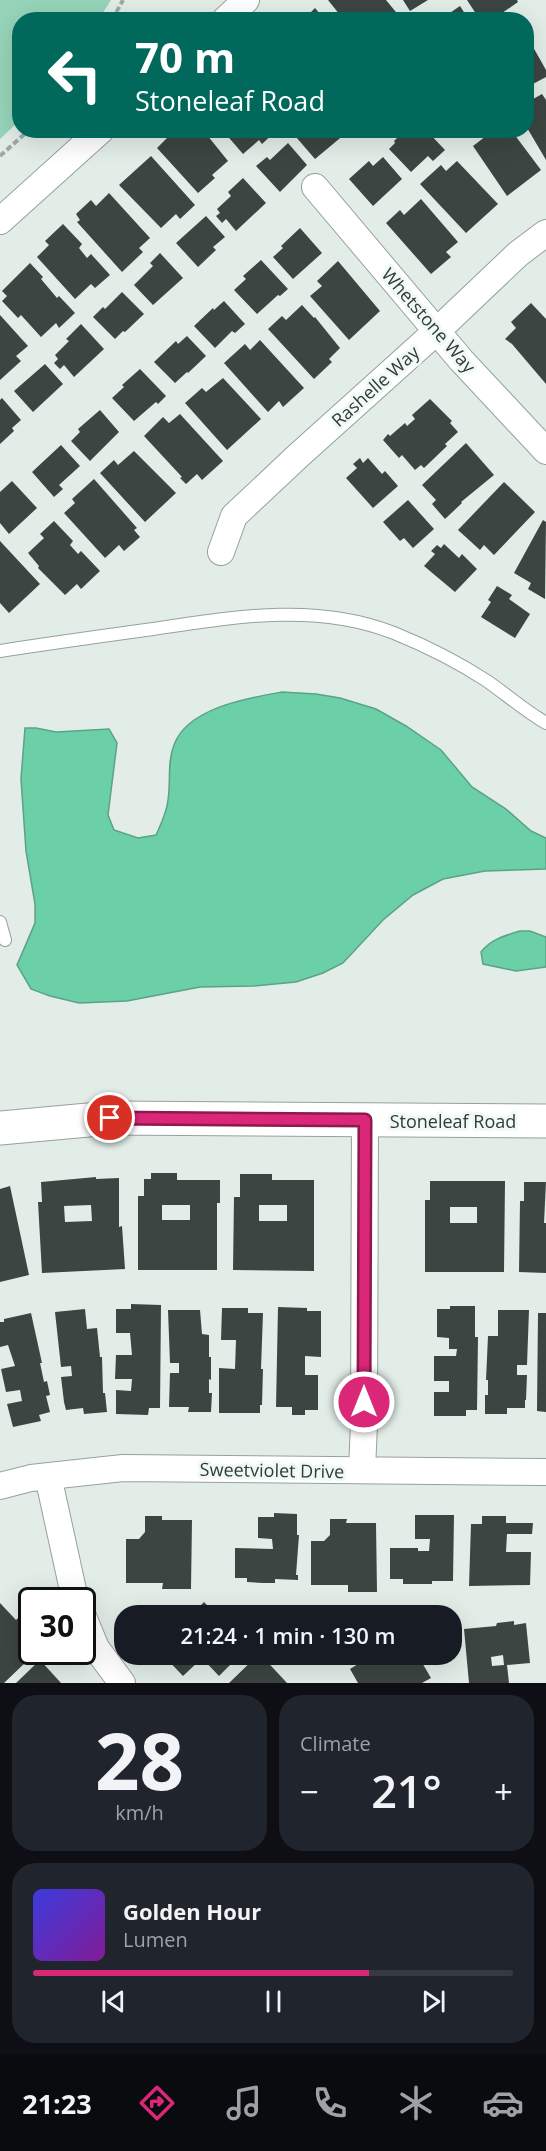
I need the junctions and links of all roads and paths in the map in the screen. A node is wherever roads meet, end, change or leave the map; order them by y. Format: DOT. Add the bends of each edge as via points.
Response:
graph roads {
  1 [pos="246,0"];
  2 [pos="233,12"];
  3 [pos="19,138"];
  4 [pos="92,138"];
  5 [pos="0,156"];
  6 [pos="315,187"];
  7 [pos="0,221"];
  8 [pos="546,233"];
  9 [pos="438,330"];
  10 [pos="546,451"];
  11 [pos="221,552"];
  12 [pos="0,651"];
  13 [pos="546,723"];
  14 [pos="0,922"];
  15 [pos="5,940"];
  16 [pos="365,1120"];
  17 [pos="546,1121"];
  18 [pos="0,1128"];
  19 [pos="362,1470"];
  20 [pos="546,1472"];
  21 [pos="48,1476"];
  22 [pos="0,1486"];
  23 [pos="72,1587"];
  24 [pos="96,1648"];
  25 [pos="122,1683"];
  1 -- 2 [label="street"];
  3 -- 5 [label="path"];
  4 -- 7 [label="street"];
  6 -- 9 [label="street, Whetstone Way"];
  8 -- 9 [label="street, Rashelle Way" via="518,254"];
  9 -- 10 [label="street, Whetstone Way"];
  9 -- 11 [label="street, Rashelle Way" via="234,516"];
  12 -- 13 [label="lane" via="279,614 345,618 393,632 445,657"];
  14 -- 15 [label="lane"];
  16 -- 17 [label="street, Stoneleaf Road"];
  16 -- 18 [label="street, Stoneleaf Road" via="110,1118"];
  16 -- 19 [label="street"];
  19 -- 20 [label="street, Sweetviolet Drive"];
  19 -- 21 [label="street, Sweetviolet Drive" via="123,1468"];
  21 -- 22 [label="street, Sweetviolet Drive"];
  21 -- 23 [label="street"];
  24 -- 25 [label="street"];
}
